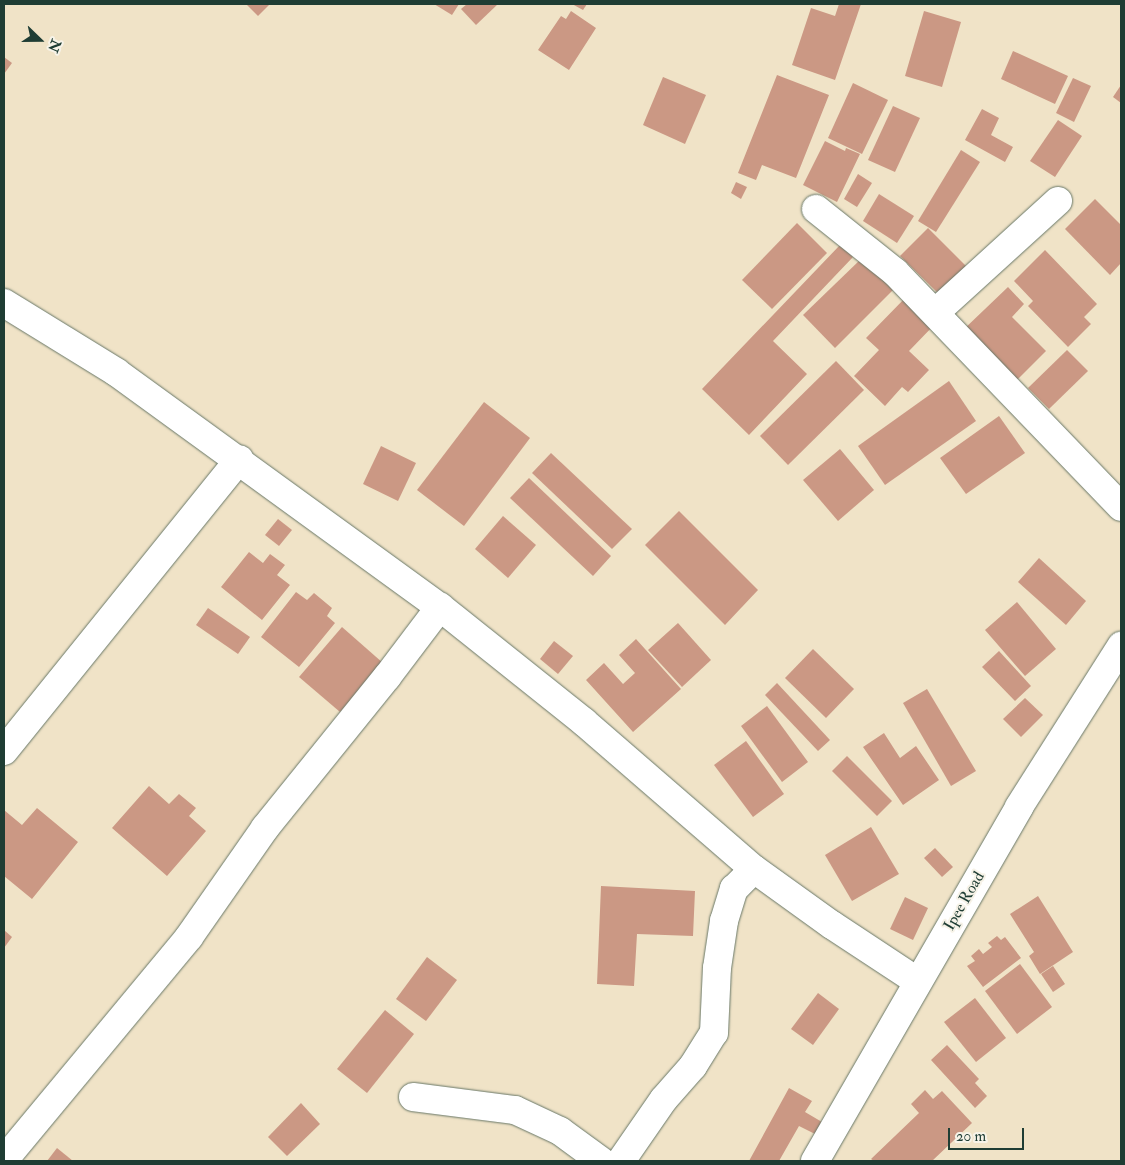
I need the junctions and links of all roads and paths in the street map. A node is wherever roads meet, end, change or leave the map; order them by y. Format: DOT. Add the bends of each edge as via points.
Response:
graph roads {
  1 [pos="1058,201"];
  2 [pos="816,209"];
  3 [pos="4,303"];
  4 [pos="936,312"];
  5 [pos="240,459"];
  6 [pos="1121,507"];
  7 [pos="440,607"];
  8 [pos="1121,646"];
  9 [pos="4,751"];
  10 [pos="754,869"];
  11 [pos="917,981"];
  12 [pos="413,1097"];
  13 [pos="4,1160"];
  14 [pos="601,1161"];
  15 [pos="621,1161"];
  16 [pos="816,1161"];
  1 -- 4 [label="street"];
  2 -- 4 [label="street" via="895,272"];
  3 -- 5 [label="street" via="116,372"];
  4 -- 6 [label="street"];
  5 -- 7 [label="street"];
  5 -- 9 [label="street"];
  7 -- 10 [label="street" via="584,722"];
  7 -- 13 [label="street" via="388,677 265,828 189,937"];
  8 -- 11 [label="street, Ipee Road" via="1019,807"];
  10 -- 11 [label="street"];
  10 -- 15 [label="street" via="734,889 724,921 717,968 714,1033"];
  11 -- 16 [label="street, Ipee Road"];
  12 -- 14 [label="street" via="515,1110 560,1131"];
}
